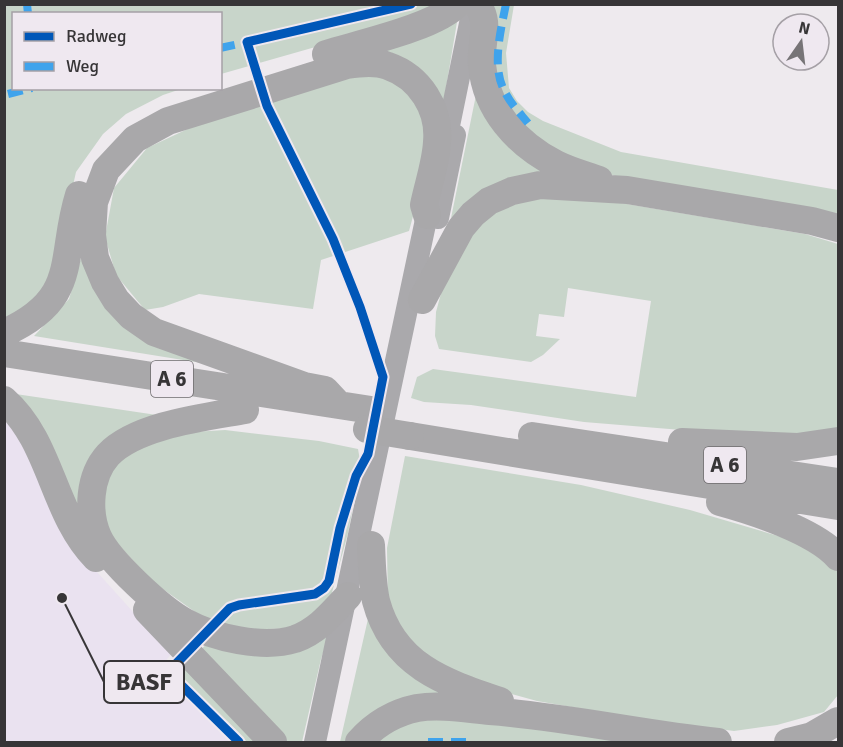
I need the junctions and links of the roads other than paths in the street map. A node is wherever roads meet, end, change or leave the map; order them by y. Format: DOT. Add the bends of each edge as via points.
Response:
graph roads {
  1 [pos="473,6"];
  2 [pos="222,85"];
  3 [pos="206,90"];
  4 [pos="627,190"];
  5 [pos="427,216"];
  6 [pos="838,228"];
  7 [pos="422,300"];
  8 [pos="4,333"];
  9 [pos="4,353"];
  10 [pos="4,372"];
  11 [pos="4,400"];
  12 [pos="339,405"];
  13 [pos="245,410"];
  14 [pos="369,419"];
  15 [pos="412,426"];
  16 [pos="838,441"];
  17 [pos="612,448"];
  18 [pos="631,472"];
  19 [pos="838,483"];
  20 [pos="838,506"];
  21 [pos="370,545"];
  22 [pos="838,557"];
  23 [pos="348,596"];
  24 [pos="541,715"];
  25 [pos="838,721"];
  26 [pos="273,742"];
  27 [pos="315,742"];
  28 [pos="327,742"];
  29 [pos="359,742"];
  30 [pos="718,742"];
  31 [pos="788,742"];
  1 -- 2 [label="highway"];
  1 -- 4 [label="highway" via="486,21 482,65 487,90 496,112 512,132 557,164"];
  1 -- 5 [label="main road" via="433,207"];
  1 -- 7 [label="main road"];
  3 -- 8 [label="highway" via="167,102 128,123 104,146 86,174 68,259 56,293 42,310"];
  4 -- 6 [label="highway"];
  4 -- 7 [label="highway" via="540,185 489,201 461,228"];
  5 -- 12 [label="highway" via="424,206 437,142 436,118 426,95 411,78 387,65 367,62 168,121 135,139 106,170 94,202 95,258 116,300 131,316 154,332 325,390"];
  5 -- 23 [label="main road"];
  7 -- 21 [label="main road"];
  9 -- 12 [label="highway, A 6"];
  10 -- 13 [label="highway, A 6"];
  11 -- 26 [label="highway" via="26,424 62,506 86,548"];
  12 -- 14 [label="highway, A 6"];
  13 -- 14 [label="highway, A 6"];
  13 -- 23 [label="highway" via="154,430 126,442 108,456 94,479 90,511 98,537 112,557 161,606 186,623 216,635 272,643 295,639 317,628"];
  14 -- 15 [label="highway, A 6"];
  15 -- 17 [label="highway, A 6"];
  15 -- 18 [label="highway, A 6"];
  16 -- 17 [label="highway" via="797,447 651,441"];
  17 -- 19 [label="highway, A 6"];
  18 -- 20 [label="highway, A 6"];
  18 -- 22 [label="highway" via="653,488 738,507 787,525"];
  21 -- 24 [label="highway" via="376,600 392,637 407,656 451,684"];
  21 -- 28 [label="main road"];
  23 -- 27 [label="main road"];
  24 -- 29 [label="highway" via="419,708 383,721"];
  24 -- 30 [label="highway"];
  25 -- 31 [label="highway" via="812,736"];
}
